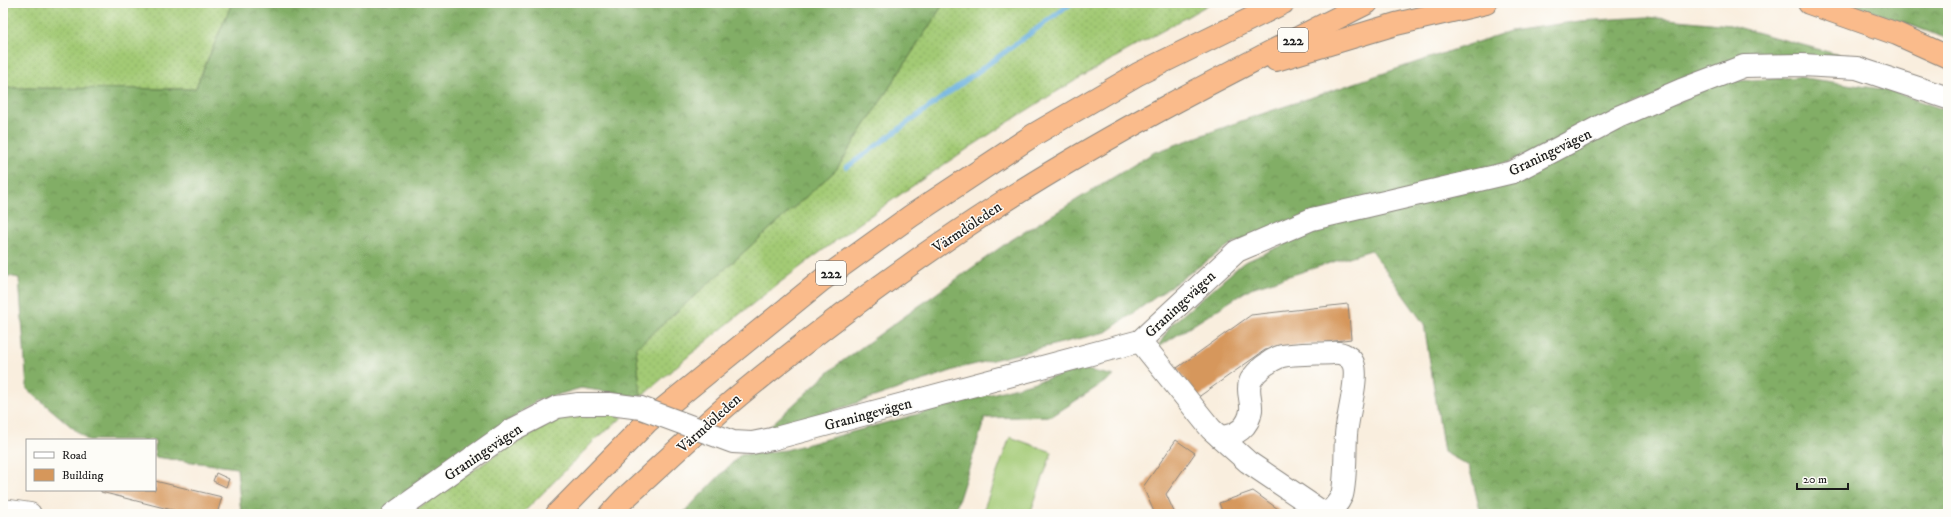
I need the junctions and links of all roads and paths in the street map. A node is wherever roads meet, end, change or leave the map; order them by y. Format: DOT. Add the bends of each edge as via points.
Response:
graph roads {
  1 [pos="1283,3"];
  2 [pos="1367,3"];
  3 [pos="1486,3"];
  4 [pos="1809,3"];
  5 [pos="1948,57"];
  6 [pos="1220,77"];
  7 [pos="1948,98"];
  8 [pos="1140,341"];
  9 [pos="1220,437"];
  10 [pos="3,510"];
  11 [pos="30,514"];
  12 [pos="393,514"];
  13 [pos="557,514"];
  14 [pos="610,514"];
  15 [pos="1326,514"];
  1 -- 13 [label="highway, 222" via="1138,74 1035,134 910,216 822,280 647,422"];
  2 -- 6 [label="highway, Värmdöleden / 222"];
  3 -- 6 [label="highway" via="1396,24"];
  4 -- 5 [label="highway" via="1897,34"];
  6 -- 14 [label="highway, Värmdöleden / 222" via="1097,145 977,219 861,301 746,389"];
  7 -- 8 [label="street, Graningevägen" via="1857,68 1802,65 1744,66 1618,117 1513,172 1312,220 1237,251"];
  8 -- 9 [label="street"];
  8 -- 12 [label="street, Graningevägen, bridge" via="752,443 733,442 641,408 610,404 557,407 510,431"];
  9 -- 15 [label="street" via="1248,462"];
  9 -- 15 [label="street" via="1231,436 1247,422 1251,409 1251,380 1270,361 1281,356 1338,352 1349,357 1354,365 1355,375 1347,424 1342,495 1335,507"];
  10 -- 11 [label="street"];
}
